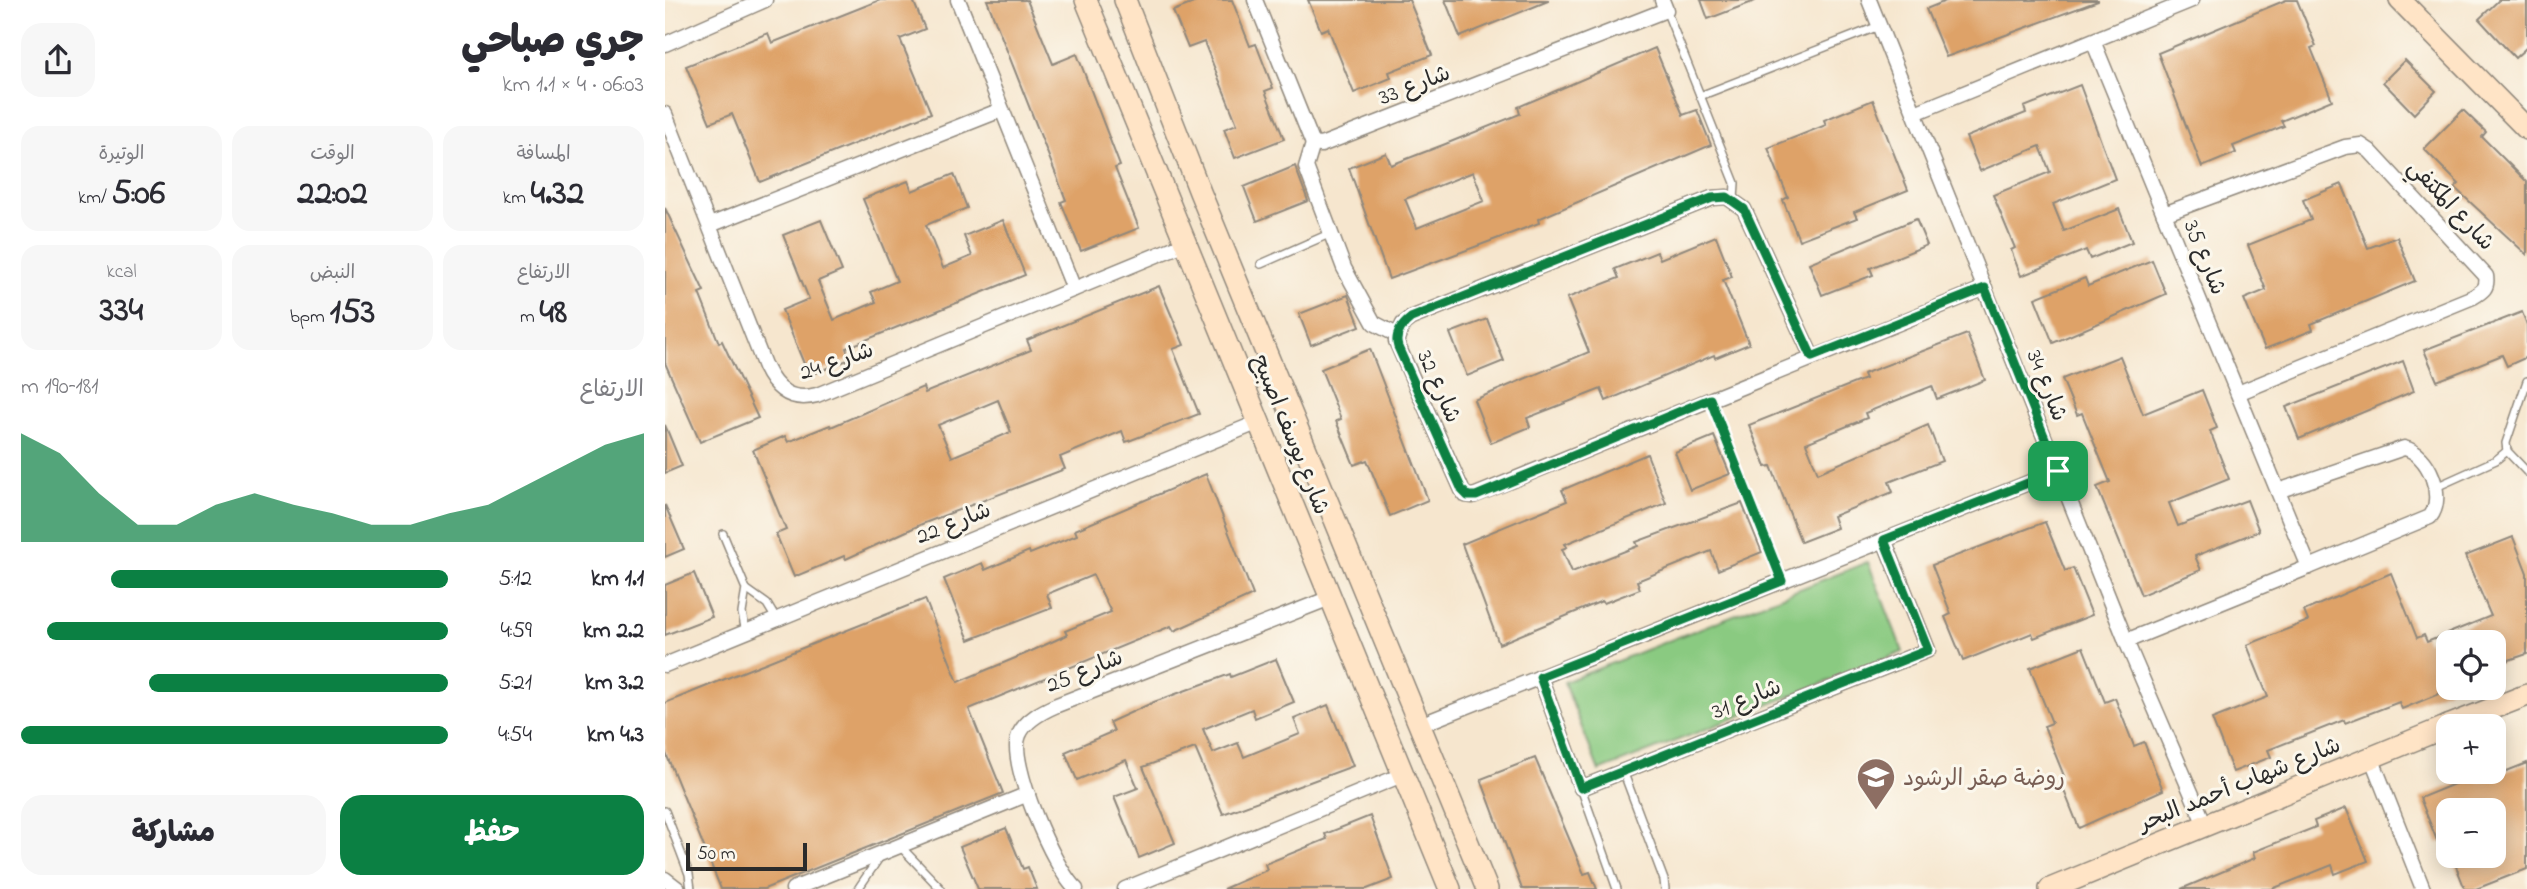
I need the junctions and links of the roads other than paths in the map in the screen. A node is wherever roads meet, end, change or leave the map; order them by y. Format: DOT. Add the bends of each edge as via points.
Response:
graph roads {
  1 [pos="765,0"];
  2 [pos="958,0"];
  3 [pos="1086,0"];
  4 [pos="1125,0"];
  5 [pos="1255,0"];
  6 [pos="1869,0"];
  7 [pos="2192,0"];
  8 [pos="2400,0"];
  9 [pos="1664,5"];
  10 [pos="1879,26"];
  11 [pos="2093,41"];
  12 [pos="665,44"];
  13 [pos="1700,96"];
  14 [pos="1001,110"];
  15 [pos="1915,113"];
  16 [pos="665,114"];
  17 [pos="2527,130"];
  18 [pos="1313,144"];
  19 [pos="1734,200"];
  20 [pos="2164,214"];
  21 [pos="709,225"];
  22 [pos="1329,234"];
  23 [pos="1186,243"];
  24 [pos="1261,264"];
  25 [pos="1985,288"];
  26 [pos="1074,289"];
  27 [pos="1397,335"];
  28 [pos="1812,357"];
  29 [pos="2527,380"];
  30 [pos="2238,393"];
  31 [pos="1710,399"];
  32 [pos="1259,422"];
  33 [pos="2507,451"];
  34 [pos="2058,471"];
  35 [pos="2527,472"];
  36 [pos="2435,487"];
  37 [pos="2278,491"];
  38 [pos="1327,498"];
  39 [pos="1295,511"];
  40 [pos="723,534"];
  41 [pos="1344,540"];
  42 [pos="1884,540"];
  43 [pos="1312,552"];
  44 [pos="2309,566"];
  45 [pos="1782,581"];
  46 [pos="746,589"];
  47 [pos="1331,598"];
  48 [pos="776,619"];
  49 [pos="746,632"];
  50 [pos="2126,641"];
  51 [pos="665,665"];
  52 [pos="1540,677"];
  53 [pos="2527,695"];
  54 [pos="2479,714"];
  55 [pos="1420,725"];
  56 [pos="2436,731"];
  57 [pos="2371,757"];
  58 [pos="1623,771"];
  59 [pos="1402,775"];
  60 [pos="1581,788"];
  61 [pos="1028,794"];
  62 [pos="665,811"];
  63 [pos="2205,825"];
  64 [pos="900,846"];
  65 [pos="883,853"];
  66 [pos="665,879"];
  67 [pos="678,889"];
  68 [pos="691,889"];
  69 [pos="793,889"];
  70 [pos="858,889"];
  71 [pos="941,889"];
  72 [pos="1076,889"];
  73 [pos="1125,889"];
  74 [pos="1450,889"];
  75 [pos="1487,889"];
  76 [pos="1618,889"];
  77 [pos="1665,889"];
  78 [pos="2050,889"];
  79 [pos="2423,889"];
  1 -- 12 [label="street"];
  2 -- 14 [label="street"];
  3 -- 23 [label="street, شارع يوسف اصبيح"];
  4 -- 38 [label="street, شارع يوسف اصبيح"];
  5 -- 18 [label="street"];
  6 -- 10 [label="street, شارع 34"];
  7 -- 11 [label="street"];
  8 -- 17 [label="street"];
  9 -- 13 [label="lane"];
  9 -- 18 [label="street, شارع 33" via="1321,145"];
  10 -- 13 [label="lane"];
  10 -- 15 [label="street, شارع 34"];
  11 -- 15 [label="street"];
  11 -- 20 [label="street, شارع 35"];
  13 -- 19 [label="lane" via="1735,183"];
  14 -- 21 [label="street"];
  14 -- 26 [label="street"];
  15 -- 25 [label="street, شارع 34"];
  16 -- 21 [label="street, شارع 24"];
  18 -- 22 [label="street" via="1305,167"];
  19 -- 27 [label="street, شارع 32" via="1712,198 1411,318"];
  19 -- 28 [label="street" via="1744,209"];
  20 -- 30 [label="street, شارع 35"];
  20 -- 30 [label="street, شارع المكتفي" via="2361,145 2486,276 2484,291 2473,297"];
  21 -- 26 [label="street, شارع 24" via="770,377 783,392 797,398 817,395"];
  22 -- 24 [label="lane"];
  22 -- 27 [label="street" via="1374,323"];
  23 -- 26 [label="street, شارع 24"];
  23 -- 32 [label="street, شارع يوسف اصبيح"];
  25 -- 28 [label="street, شارع 32"];
  25 -- 34 [label="street, شارع 34"];
  27 -- 31 [label="street, شارع 32" via="1398,347 1468,496"];
  28 -- 31 [label="street, شارع 32"];
  29 -- 33 [label="lane"];
  30 -- 37 [label="street, شارع 35"];
  31 -- 45 [label="lane"];
  32 -- 39 [label="street, شارع يوسف اصبيح"];
  32 -- 48 [label="street, شارع 22"];
  33 -- 35 [label="lane"];
  33 -- 36 [label="lane"];
  34 -- 42 [label="street"];
  34 -- 50 [label="street, شارع 34"];
  36 -- 37 [label="street" via="2423,460 2404,448"];
  36 -- 44 [label="street" via="2435,509 2426,520"];
  37 -- 44 [label="street, شارع 35"];
  38 -- 39 [label="street" via="1325,506 1311,516"];
  38 -- 41 [label="street, شارع يوسف اصبيح"];
  39 -- 43 [label="street, شارع يوسف اصبيح"];
  40 -- 46 [label="lane"];
  41 -- 43 [label="street" via="1329,536"];
  41 -- 55 [label="street, شارع يوسف اصبيح"];
  42 -- 45 [label="street"];
  42 -- 58 [label="street, شارع 31" via="1928,650"];
  43 -- 47 [label="street, شارع يوسف اصبيح"];
  44 -- 50 [label="street"];
  45 -- 52 [label="street"];
  46 -- 48 [label="lane" via="762,598"];
  46 -- 49 [label="lane" via="742,613"];
  47 -- 59 [label="street, شارع يوسف اصبيح"];
  47 -- 61 [label="street, شارع 25" via="1041,713 1022,729 1017,740"];
  48 -- 49 [label="street, شارع 22"];
  49 -- 51 [label="street, شارع 22"];
  50 -- 63 [label="street, شارع 34"];
  52 -- 55 [label="street"];
  52 -- 60 [label="street"];
  53 -- 54 [label="street, شارع شهاب أحمد البحر"];
  55 -- 75 [label="street, شارع يوسف اصبيح"];
  56 -- 57 [label="street, شارع شهاب أحمد البحر"];
  57 -- 63 [label="street, شارع شهاب أحمد البحر"];
  57 -- 79 [label="street"];
  58 -- 60 [label="street, شارع 31"];
  58 -- 77 [label="lane"];
  59 -- 73 [label="street"];
  59 -- 74 [label="street, شارع يوسف اصبيح"];
  60 -- 76 [label="lane"];
  61 -- 64 [label="street"];
  61 -- 72 [label="street, شارع 25" via="1056,862"];
  62 -- 68 [label="lane"];
  63 -- 78 [label="street, شارع شهاب أحمد البحر"];
  64 -- 65 [label="street"];
  64 -- 71 [label="lane"];
  65 -- 69 [label="street"];
  65 -- 70 [label="lane"];
  66 -- 67 [label="street"];
}
